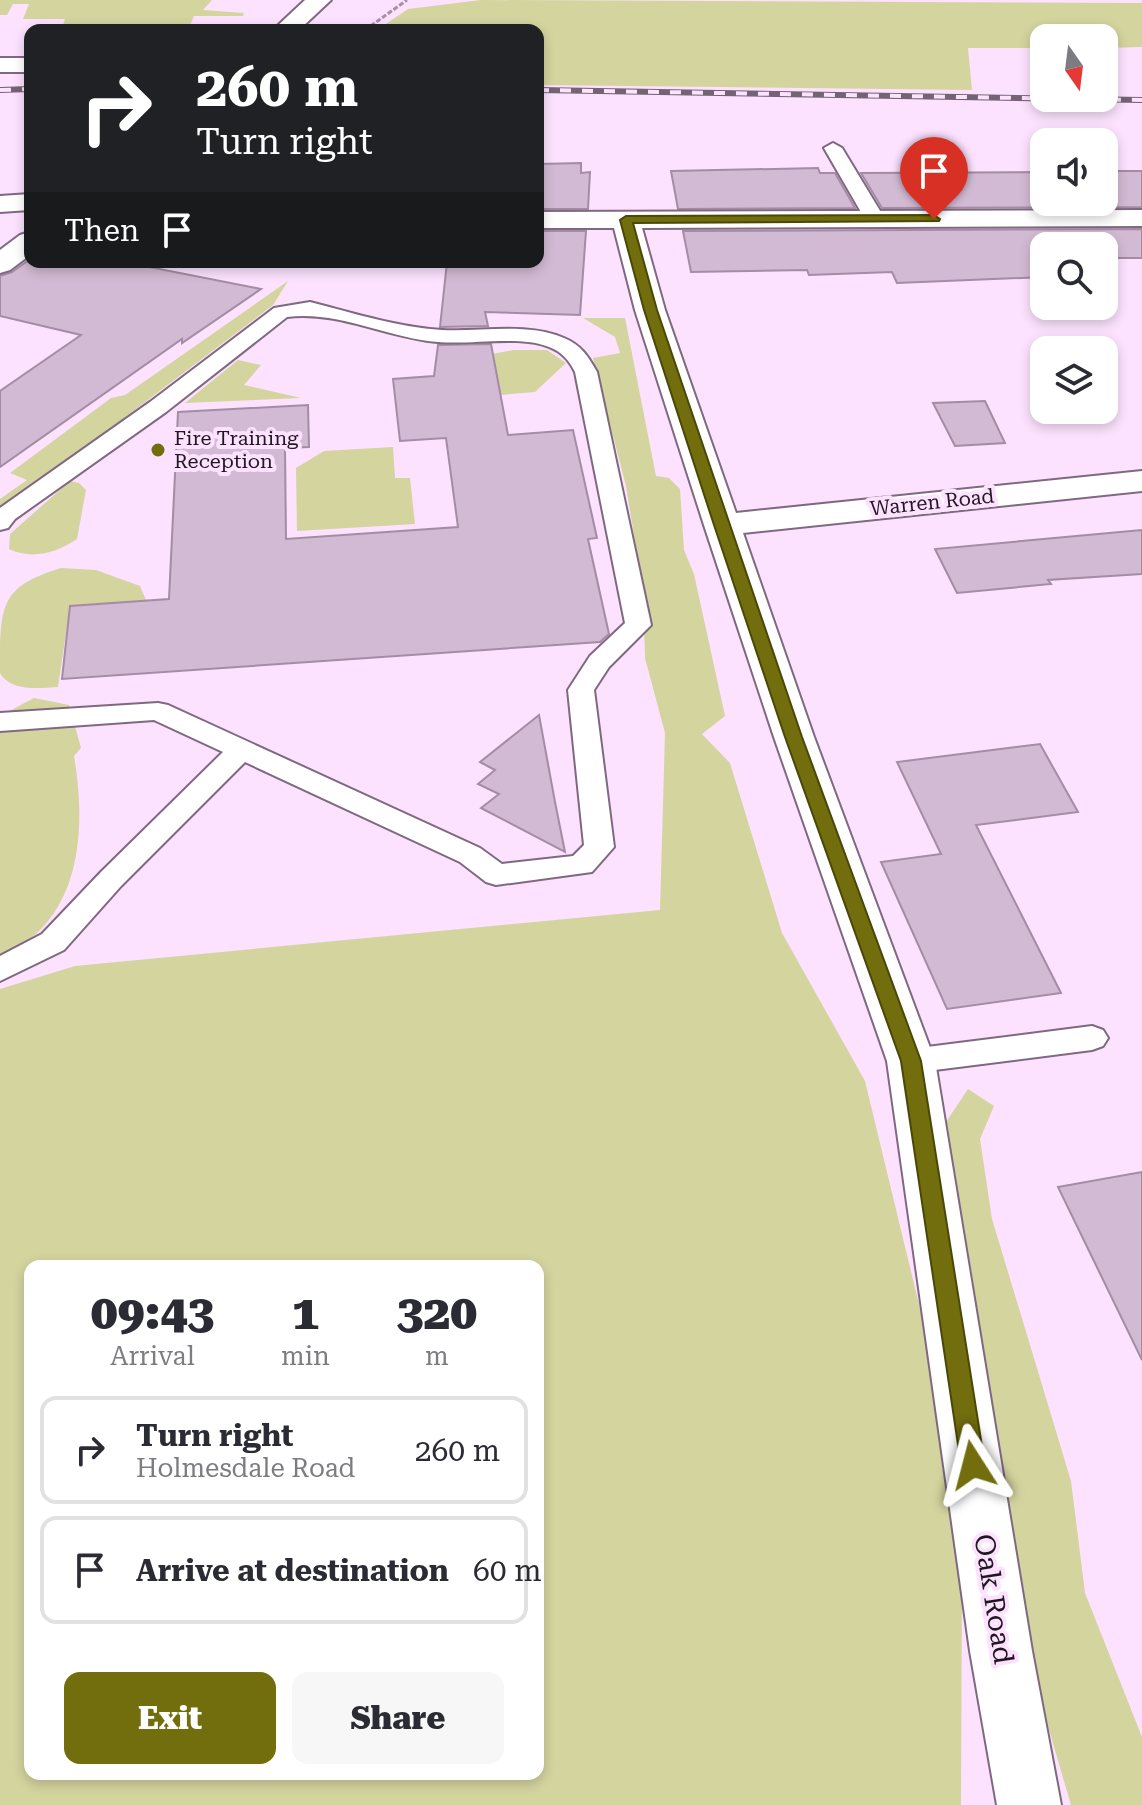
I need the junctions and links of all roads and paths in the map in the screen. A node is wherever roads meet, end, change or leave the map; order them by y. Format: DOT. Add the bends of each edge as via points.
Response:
graph roads {
  1 [pos="319,0"];
  2 [pos="407,0"];
  3 [pos="292,24"];
  4 [pos="373,24"];
  5 [pos="0,65"];
  6 [pos="24,65"];
  7 [pos="824,148"];
  8 [pos="24,202"];
  9 [pos="0,204"];
  10 [pos="1142,218"];
  11 [pos="865,219"];
  12 [pos="544,220"];
  13 [pos="626,220"];
  14 [pos="24,246"];
  15 [pos="0,264"];
  16 [pos="1142,481"];
  17 [pos="0,523"];
  18 [pos="722,525"];
  19 [pos="0,722"];
  20 [pos="242,749"];
  21 [pos="0,970"];
  22 [pos="1092,1038"];
  23 [pos="911,1061"];
  24 [pos="1029,1805"];
  1 -- 3 [label="street"];
  2 -- 4 [label="path"];
  5 -- 6 [label="street"];
  7 -- 11 [label="lane"];
  8 -- 9 [label="street"];
  10 -- 11 [label="street"];
  11 -- 13 [label="street"];
  12 -- 13 [label="street"];
  13 -- 18 [label="street, Oak Road" via="650,310"];
  14 -- 15 [label="street"];
  16 -- 18 [label="street, Warren Road"];
  17 -- 20 [label="lane" via="281,312 310,308 417,334 533,337 556,342 577,355 586,372 638,625 599,662 581,690 599,847 582,865 496,875 470,855"];
  18 -- 23 [label="street, Oak Road"];
  19 -- 20 [label="lane" via="158,711"];
  20 -- 21 [label="lane" via="53,942"];
  22 -- 23 [label="lane"];
  23 -- 24 [label="street, Oak Road"];
}
